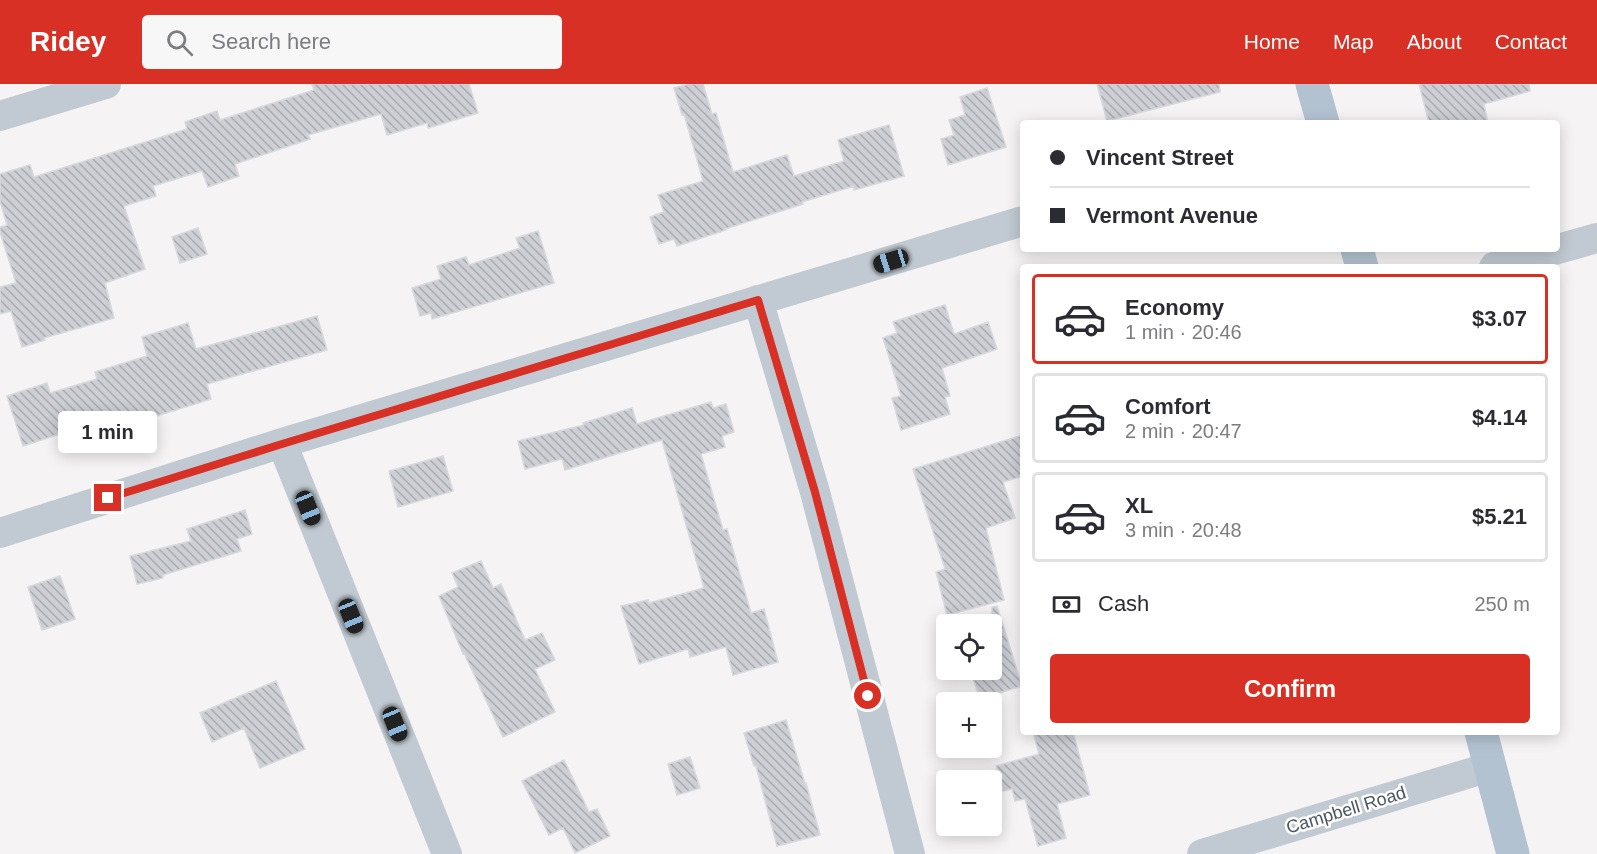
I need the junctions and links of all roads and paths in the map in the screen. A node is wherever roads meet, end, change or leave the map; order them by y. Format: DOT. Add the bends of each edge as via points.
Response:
graph roads {
  1 [pos="106,84"];
  2 [pos="1312,84"];
  3 [pos="0,116"];
  4 [pos="1322,120"];
  5 [pos="1020,222"];
  6 [pos="1597,238"];
  7 [pos="1560,248"];
  8 [pos="1547,252"];
  9 [pos="1505,264"];
  10 [pos="758,300"];
  11 [pos="282,444"];
  12 [pos="0,533"];
  13 [pos="1482,735"];
  14 [pos="1491,767"];
  15 [pos="447,854"];
  16 [pos="910,854"];
  17 [pos="1202,854"];
  18 [pos="1513,854"];
  1 -- 3 [label="street"];
  2 -- 4 [label="main road"];
  5 -- 10 [label="street"];
  6 -- 7 [label="street"];
  8 -- 9 [label="street"];
  10 -- 11 [label="street"];
  10 -- 16 [label="street" via="815,492"];
  11 -- 12 [label="street"];
  11 -- 15 [label="street"];
  13 -- 14 [label="main road"];
  14 -- 17 [label="street, Campbell Road"];
  14 -- 18 [label="main road"];
}
